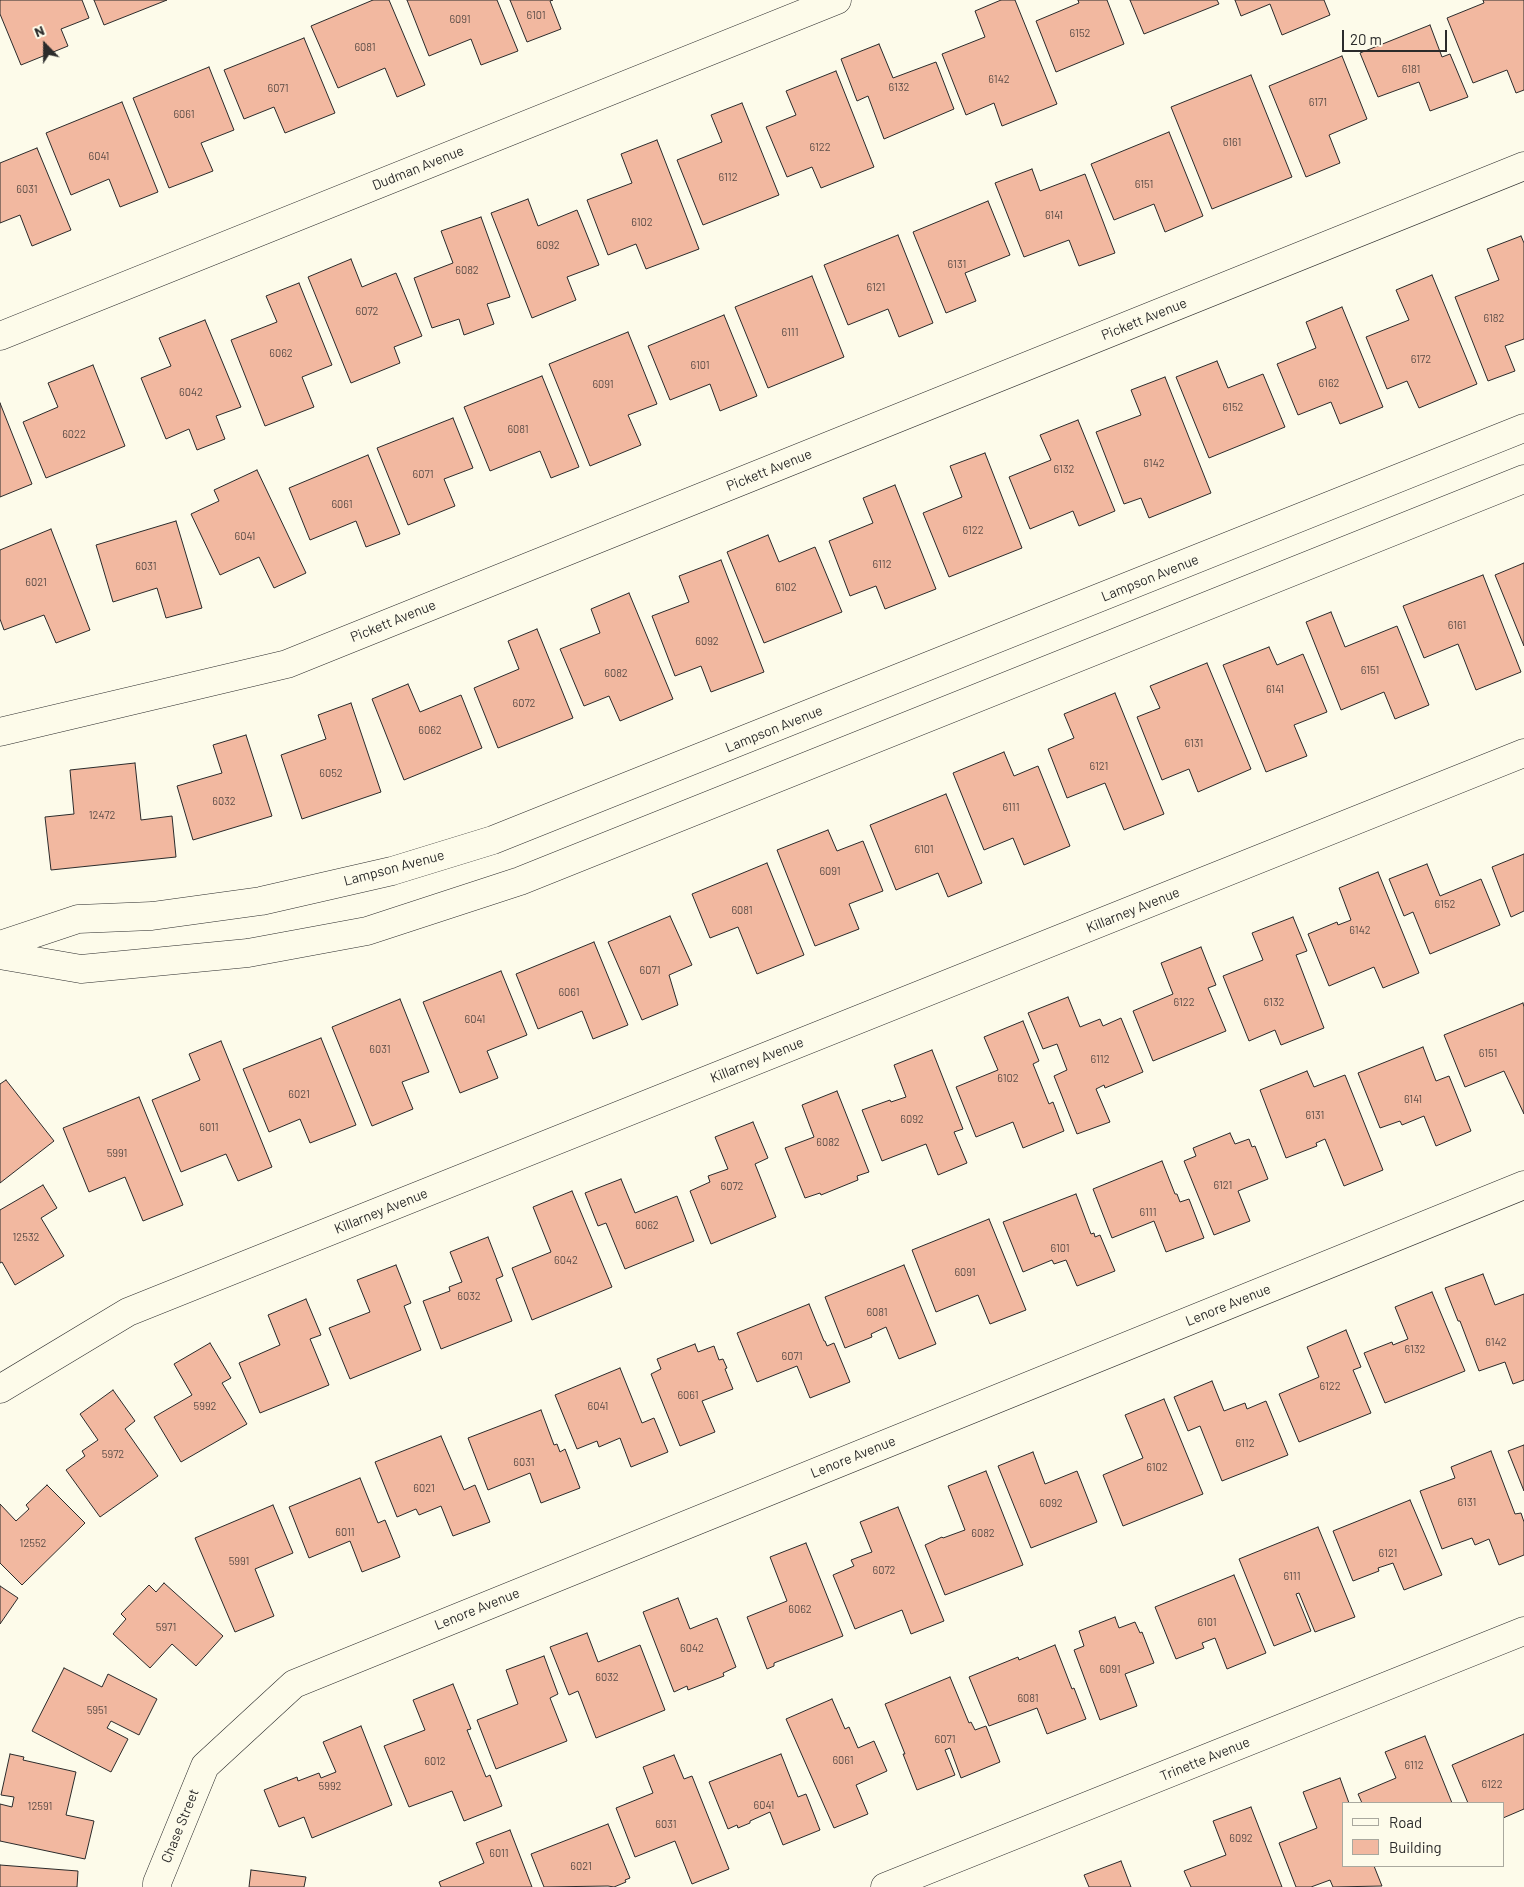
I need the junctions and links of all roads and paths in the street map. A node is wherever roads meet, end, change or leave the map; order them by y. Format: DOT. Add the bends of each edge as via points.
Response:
graph roads {
  1 [pos="837,0"];
  2 [pos="1524,166"];
  3 [pos="0,336"];
  4 [pos="1524,428"];
  5 [pos="1524,479"];
  6 [pos="0,732"];
  7 [pos="1524,753"];
  8 [pos="0,945"];
  9 [pos="0,954"];
  10 [pos="1524,1185"];
  11 [pos="0,1389"];
  12 [pos="1524,1631"];
  13 [pos="205,1766"];
  14 [pos="157,1887"];
  15 [pos="886,1887"];
  1 -- 3 [label="street, Dudman Avenue"];
  2 -- 6 [label="street, Pickett Avenue" via="287,664"];
  4 -- 8 [label="street, Lampson Avenue" via="492,840 392,871 261,901 152,916 78,919"];
  5 -- 9 [label="street" via="520,881 367,931 248,953 81,969"];
  7 -- 11 [label="street, Killarney Avenue" via="128,1312"];
  10 -- 13 [label="street, Lenore Avenue" via="294,1684"];
  12 -- 15 [label="street, Trinette Avenue"];
  13 -- 14 [label="street, Chase Street"];
}
